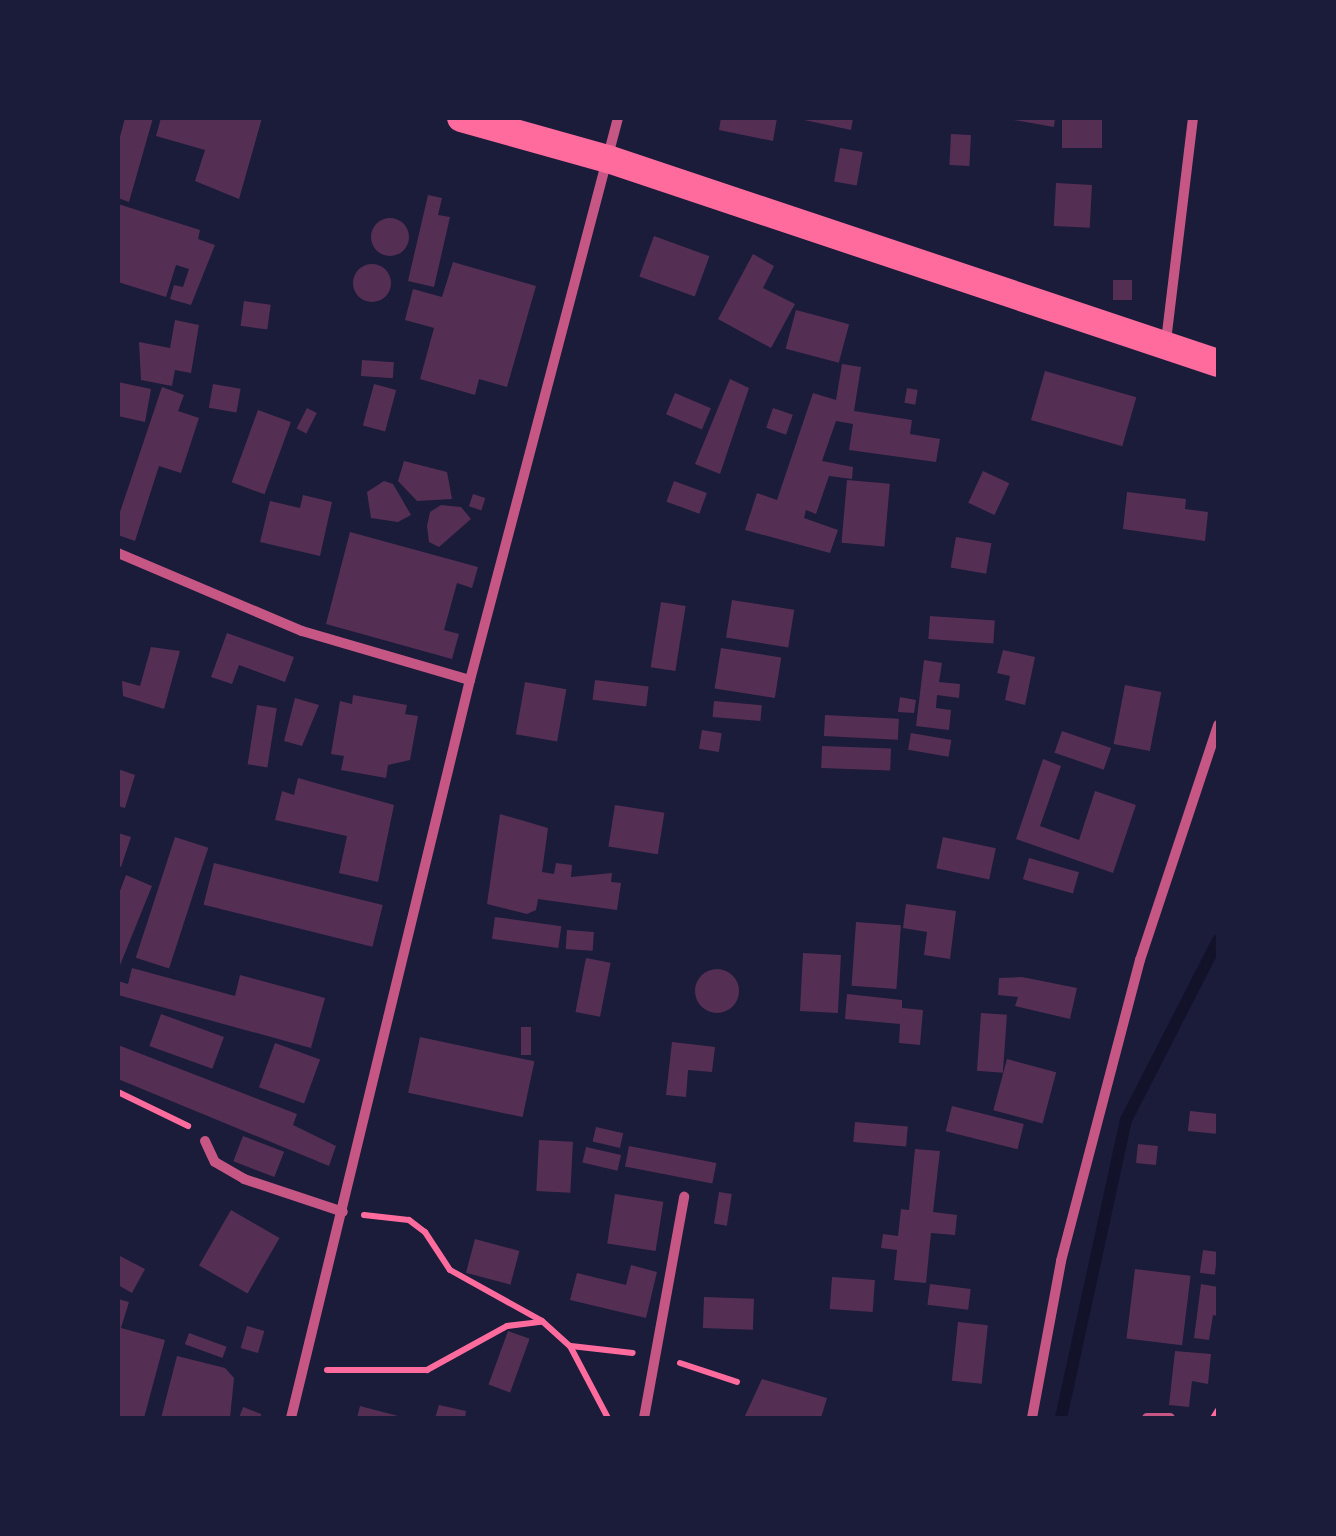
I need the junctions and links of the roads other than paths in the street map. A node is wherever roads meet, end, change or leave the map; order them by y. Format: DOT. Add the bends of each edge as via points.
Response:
graph roads {
  1 [pos="461,118"];
  2 [pos="618,118"];
  3 [pos="1193,118"];
  4 [pos="608,159"];
  5 [pos="1165,347"];
  6 [pos="1218,363"];
  7 [pos="118,553"];
  8 [pos="470,680"];
  9 [pos="1218,725"];
  10 [pos="205,1141"];
  11 [pos="684,1196"];
  12 [pos="342,1212"];
  13 [pos="291,1418"];
  14 [pos="644,1418"];
  15 [pos="1032,1418"];
  16 [pos="1147,1418"];
  17 [pos="1170,1418"];
  1 -- 4 [label="highway"];
  2 -- 4 [label="street"];
  3 -- 5 [label="street"];
  4 -- 5 [label="highway"];
  4 -- 8 [label="street"];
  5 -- 6 [label="highway"];
  7 -- 8 [label="street" via="302,630"];
  8 -- 12 [label="street"];
  9 -- 15 [label="street" via="1140,960 1061,1261"];
  10 -- 12 [label="street" via="215,1162 244,1179"];
  11 -- 14 [label="street"];
  12 -- 13 [label="street"];
  16 -- 17 [label="street"];
}
